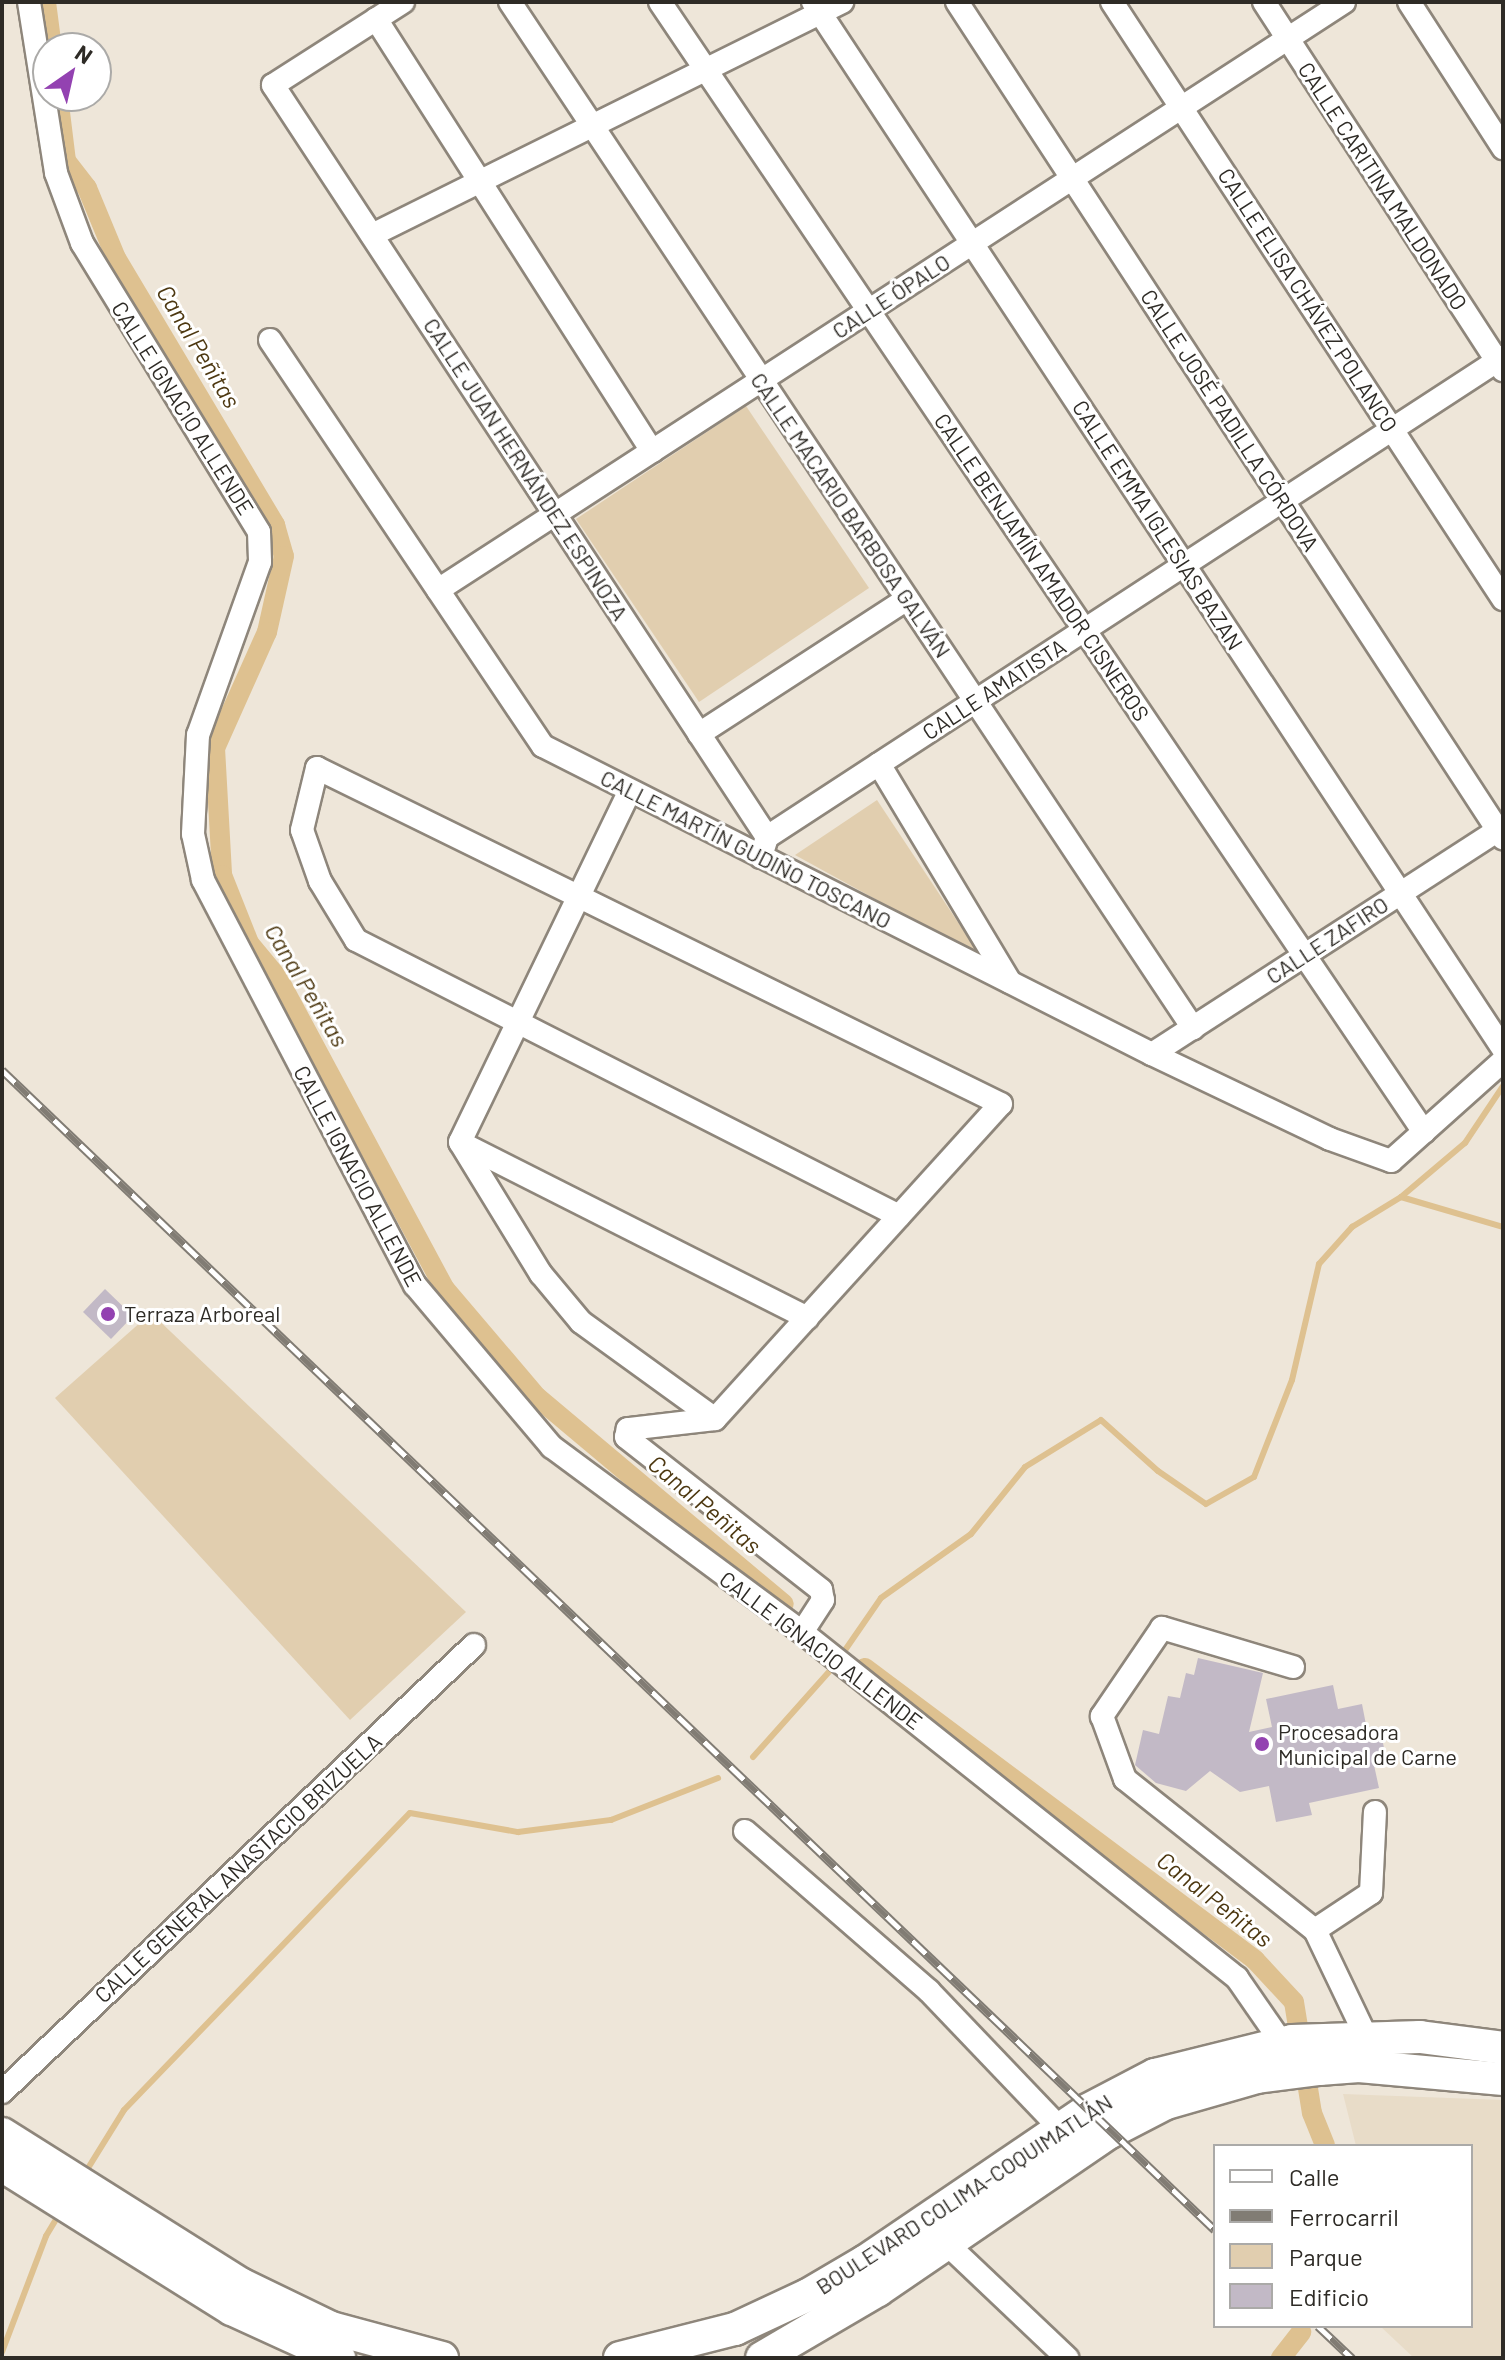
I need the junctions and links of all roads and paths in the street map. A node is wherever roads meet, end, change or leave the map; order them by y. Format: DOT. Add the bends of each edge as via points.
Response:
graph roads {
  1 [pos="29,2"];
  2 [pos="403,2"];
  3 [pos="510,2"];
  4 [pos="660,2"];
  5 [pos="842,2"];
  6 [pos="957,2"];
  7 [pos="1112,2"];
  8 [pos="1264,2"];
  9 [pos="1344,2"];
  10 [pos="1409,2"];
  11 [pos="816,7"];
  12 [pos="376,19"];
  13 [pos="1287,38"];
  14 [pos="705,70"];
  15 [pos="1182,107"];
  16 [pos="592,126"];
  17 [pos="1503,148"];
  18 [pos="1072,178"];
  19 [pos="479,182"];
  20 [pos="372,235"];
  21 [pos="972,243"];
  22 [pos="868,310"];
  23 [pos="270,340"];
  24 [pos="1501,363"];
  25 [pos="761,380"];
  26 [pos="1392,429"];
  27 [pos="652,451"];
  28 [pos="1283,501"];
  29 [pos="555,514"];
  30 [pos="1184,565"];
  31 [pos="438,590"];
  32 [pos="907,599"];
  33 [pos="1503,599"];
  34 [pos="1085,630"];
  35 [pos="975,701"];
  36 [pos="699,734"];
  37 [pos="879,764"];
  38 [pos="630,791"];
  39 [pos="1501,831"];
  40 [pos="764,847"];
  41 [pos="1400,893"];
  42 [pos="579,897"];
  43 [pos="1305,955"];
  44 [pos="1010,982"];
  45 [pos="518,1022"];
  46 [pos="1193,1028"];
  47 [pos="1503,1049"];
  48 [pos="1152,1054"];
  49 [pos="1503,1061"];
  50 [pos="1424,1132"];
  51 [pos="460,1142"];
  52 [pos="899,1216"];
  53 [pos="807,1318"];
  54 [pos="715,1419"];
  55 [pos="810,1638"];
  56 [pos="474,1645"];
  57 [pos="1293,1667"];
  58 [pos="1375,1812"];
  59 [pos="745,1831"];
  60 [pos="1315,1930"];
  61 [pos="1503,2048"];
  62 [pos="1374,2052"];
  63 [pos="1298,2053"];
  64 [pos="1503,2079"];
  65 [pos="2,2092"];
  66 [pos="1061,2129"];
  67 [pos="2,2134"];
  68 [pos="2,2165"];
  69 [pos="71,2195"];
  70 [pos="947,2244"];
  71 [pos="842,2275"];
  72 [pos="321,2348"];
  73 [pos="442,2358"];
  74 [pos="620,2358"];
  75 [pos="760,2358"];
  76 [pos="1067,2358"];
  1 -- 55 [label="street, CALLE IGNACIO ALLENDE" via="56,173 82,243 259,532 260,562 198,735 193,834 203,880 415,1285 467,1351 552,1447"];
  2 -- 12 [label="street"];
  3 -- 16 [label="street, CALLE MACARIO BARBOSA GALVÁN"];
  4 -- 14 [label="street, CALLE BENJAMÍN AMADOR CISNEROS"];
  5 -- 11 [label="street"];
  6 -- 18 [label="street, CALLE JOSÉ PADILLA CÓRDOVA"];
  7 -- 15 [label="street, CALLE ELISA CHÁVEZ POLANCO"];
  8 -- 13 [label="street, CALLE CARITINA MALDONADO"];
  9 -- 13 [label="street, CALLE ÓPALO"];
  10 -- 17 [label="street"];
  11 -- 14 [label="street"];
  11 -- 21 [label="street, CALLE EMMA IGLESIAS BAZAN"];
  12 -- 19 [label="street"];
  12 -- 20 [label="street, CALLE JUAN HERNÁNDEZ ESPINOZA" via="273,85"];
  13 -- 15 [label="street, CALLE ÓPALO"];
  13 -- 24 [label="street, CALLE CARITINA MALDONADO"];
  14 -- 16 [label="street"];
  14 -- 22 [label="street, CALLE BENJAMÍN AMADOR CISNEROS"];
  15 -- 18 [label="street, CALLE ÓPALO"];
  15 -- 26 [label="street, CALLE ELISA CHÁVEZ POLANCO"];
  16 -- 19 [label="street"];
  16 -- 25 [label="street, CALLE MACARIO BARBOSA GALVÁN"];
  18 -- 21 [label="street, CALLE ÓPALO"];
  18 -- 28 [label="street, CALLE JOSÉ PADILLA CÓRDOVA"];
  19 -- 20 [label="street"];
  19 -- 27 [label="street"];
  20 -- 29 [label="street, CALLE JUAN HERNÁNDEZ ESPINOZA"];
  21 -- 22 [label="street, CALLE ÓPALO"];
  21 -- 30 [label="street, CALLE EMMA IGLESIAS BAZAN"];
  22 -- 25 [label="street, CALLE ÓPALO"];
  22 -- 34 [label="street, CALLE BENJAMÍN AMADOR CISNEROS"];
  23 -- 31 [label="street, CALLE MARTÍN GUDIÑO TOSCANO"];
  24 -- 26 [label="street, CALLE AMATISTA"];
  25 -- 27 [label="street, CALLE ÓPALO"];
  25 -- 32 [label="street, CALLE MACARIO BARBOSA GALVÁN"];
  26 -- 28 [label="street, CALLE AMATISTA"];
  26 -- 33 [label="street, CALLE ELISA CHÁVEZ POLANCO"];
  27 -- 29 [label="street, CALLE ÓPALO"];
  28 -- 30 [label="street, CALLE AMATISTA"];
  28 -- 39 [label="street, CALLE JOSÉ PADILLA CÓRDOVA"];
  29 -- 31 [label="street, CALLE ÓPALO"];
  29 -- 36 [label="street, CALLE JUAN HERNÁNDEZ ESPINOZA"];
  30 -- 34 [label="street, CALLE AMATISTA"];
  30 -- 41 [label="street, CALLE EMMA IGLESIAS BAZAN"];
  31 -- 38 [label="street, CALLE MARTÍN GUDIÑO TOSCANO" via="543,746"];
  32 -- 35 [label="street, CALLE MACARIO BARBOSA GALVÁN"];
  32 -- 36 [label="street"];
  34 -- 35 [label="street, CALLE AMATISTA"];
  34 -- 43 [label="street, CALLE BENJAMÍN AMADOR CISNEROS"];
  35 -- 37 [label="street, CALLE AMATISTA"];
  35 -- 46 [label="street, CALLE MACARIO BARBOSA GALVÁN"];
  36 -- 40 [label="street, CALLE JUAN HERNÁNDEZ ESPINOZA"];
  37 -- 40 [label="street, CALLE AMATISTA"];
  37 -- 44 [label="street"];
  38 -- 40 [label="street, CALLE MARTÍN GUDIÑO TOSCANO"];
  38 -- 42 [label="street"];
  39 -- 41 [label="street, CALLE ZAFIRO"];
  40 -- 44 [label="street, CALLE MARTÍN GUDIÑO TOSCANO"];
  41 -- 43 [label="street, CALLE ZAFIRO"];
  41 -- 47 [label="street, CALLE EMMA IGLESIAS BAZAN"];
  42 -- 45 [label="street"];
  42 -- 45 [label="street" via="317,768 302,830 320,881 356,940"];
  42 -- 52 [label="street" via="1001,1104"];
  43 -- 46 [label="street, CALLE ZAFIRO"];
  43 -- 50 [label="street, CALLE BENJAMÍN AMADOR CISNEROS"];
  44 -- 48 [label="street, CALLE MARTÍN GUDIÑO TOSCANO"];
  45 -- 51 [label="street"];
  45 -- 52 [label="street"];
  46 -- 48 [label="street, CALLE ZAFIRO"];
  48 -- 50 [label="street, CALLE MARTÍN GUDIÑO TOSCANO" via="1330,1139 1391,1161"];
  49 -- 50 [label="street"];
  51 -- 53 [label="street"];
  51 -- 54 [label="street" via="541,1274 581,1322"];
  52 -- 53 [label="street"];
  53 -- 54 [label="street"];
  54 -- 55 [label="street" via="628,1429 626,1437 821,1590 823,1600"];
  55 -- 63 [label="street, CALLE IGNACIO ALLENDE" via="1237,1978"];
  56 -- 65 [label="street, CALLE GENERAL ANASTACIO BRIZUELA"];
  57 -- 60 [label="street" via="1162,1628 1102,1716 1125,1779"];
  58 -- 60 [label="street" via="1371,1893"];
  59 -- 66 [label="street" via="929,1991"];
  60 -- 62 [label="street"];
  61 -- 62 [label="main road, BOULEVARD COLIMA-COQUIMATLÁN" via="1420,2037"];
  62 -- 63 [label="main road, BOULEVARD COLIMA-COQUIMATLÁN"];
  62 -- 64 [label="main road, BOULEVARD COLIMA-COQUIMATLÁN"];
  63 -- 66 [label="main road, BOULEVARD COLIMA-COQUIMATLÁN" via="1155,2075"];
  63 -- 70 [label="main road, BOULEVARD COLIMA-COQUIMATLÁN" via="1166,2103 1110,2132"];
  66 -- 71 [label="main road, BOULEVARD COLIMA-COQUIMATLÁN"];
  67 -- 69 [label="main road"];
  68 -- 69 [label="main road"];
  69 -- 72 [label="main road" via="232,2309"];
  70 -- 75 [label="main road, BOULEVARD COLIMA-COQUIMATLÁN"];
  70 -- 76 [label="street"];
  71 -- 74 [label="main road, BOULEVARD COLIMA-COQUIMATLÁN" via="735,2329"];
  71 -- 75 [label="street"];
  72 -- 73 [label="main road"];
}
